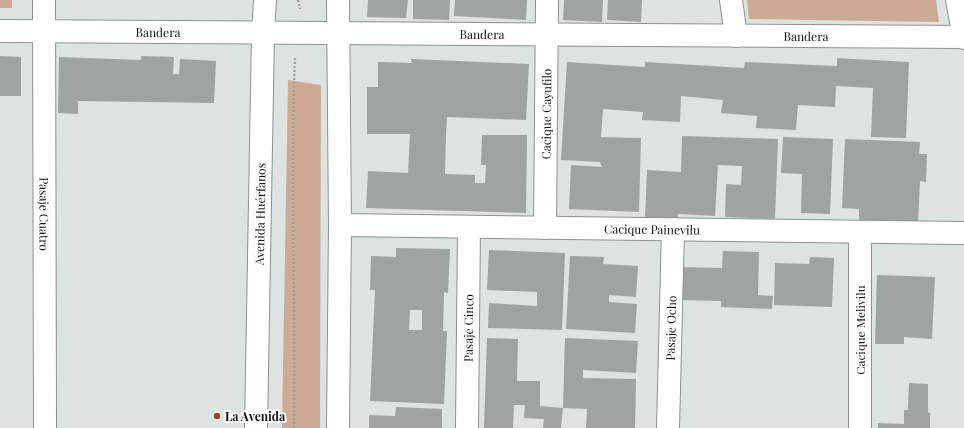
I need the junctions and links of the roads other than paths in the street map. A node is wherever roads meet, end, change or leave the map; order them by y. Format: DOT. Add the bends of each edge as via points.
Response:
graph roads {
  1 [pos="44,0"];
  2 [pos="265,0"];
  3 [pos="338,0"];
  4 [pos="547,0"];
  5 [pos="731,0"];
  6 [pos="958,0"];
  7 [pos="0,31"];
  8 [pos="44,31"];
  9 [pos="263,33"];
  10 [pos="338,34"];
  11 [pos="547,35"];
  12 [pos="736,36"];
  13 [pos="964,38"];
  14 [pos="340,225"];
  15 [pos="469,227"];
  16 [pos="545,228"];
  17 [pos="672,229"];
  18 [pos="860,232"];
  19 [pos="964,233"];
  20 [pos="45,428"];
  21 [pos="256,428"];
  22 [pos="338,428"];
  23 [pos="467,428"];
  24 [pos="668,428"];
  25 [pos="860,428"];
  1 -- 8 [label="street, Pasaje Cuatro"];
  2 -- 9 [label="street, Avenida Huérfanos"];
  3 -- 10 [label="street"];
  4 -- 11 [label="street, Cacique Cayufilo"];
  5 -- 12 [label="street"];
  6 -- 13 [label="street"];
  7 -- 8 [label="street, Bandera"];
  8 -- 9 [label="street, Bandera"];
  8 -- 20 [label="street, Pasaje Cuatro"];
  9 -- 10 [label="street, Bandera"];
  9 -- 21 [label="street, Avenida Huérfanos"];
  10 -- 11 [label="street, Bandera"];
  10 -- 14 [label="street"];
  11 -- 12 [label="street, Bandera"];
  11 -- 16 [label="street, Cacique Cayufilo"];
  12 -- 13 [label="street, Bandera"];
  14 -- 15 [label="street, Cacique Painevilu"];
  14 -- 22 [label="street"];
  15 -- 16 [label="street, Cacique Painevilu"];
  15 -- 23 [label="street, Pasaje Cinco"];
  16 -- 17 [label="street, Cacique Painevilu"];
  17 -- 18 [label="street, Cacique Painevilu"];
  17 -- 24 [label="street, Pasaje Ocho"];
  18 -- 19 [label="street, Cacique Painevilu"];
  18 -- 25 [label="street, Cacique Melivilu"];
}
